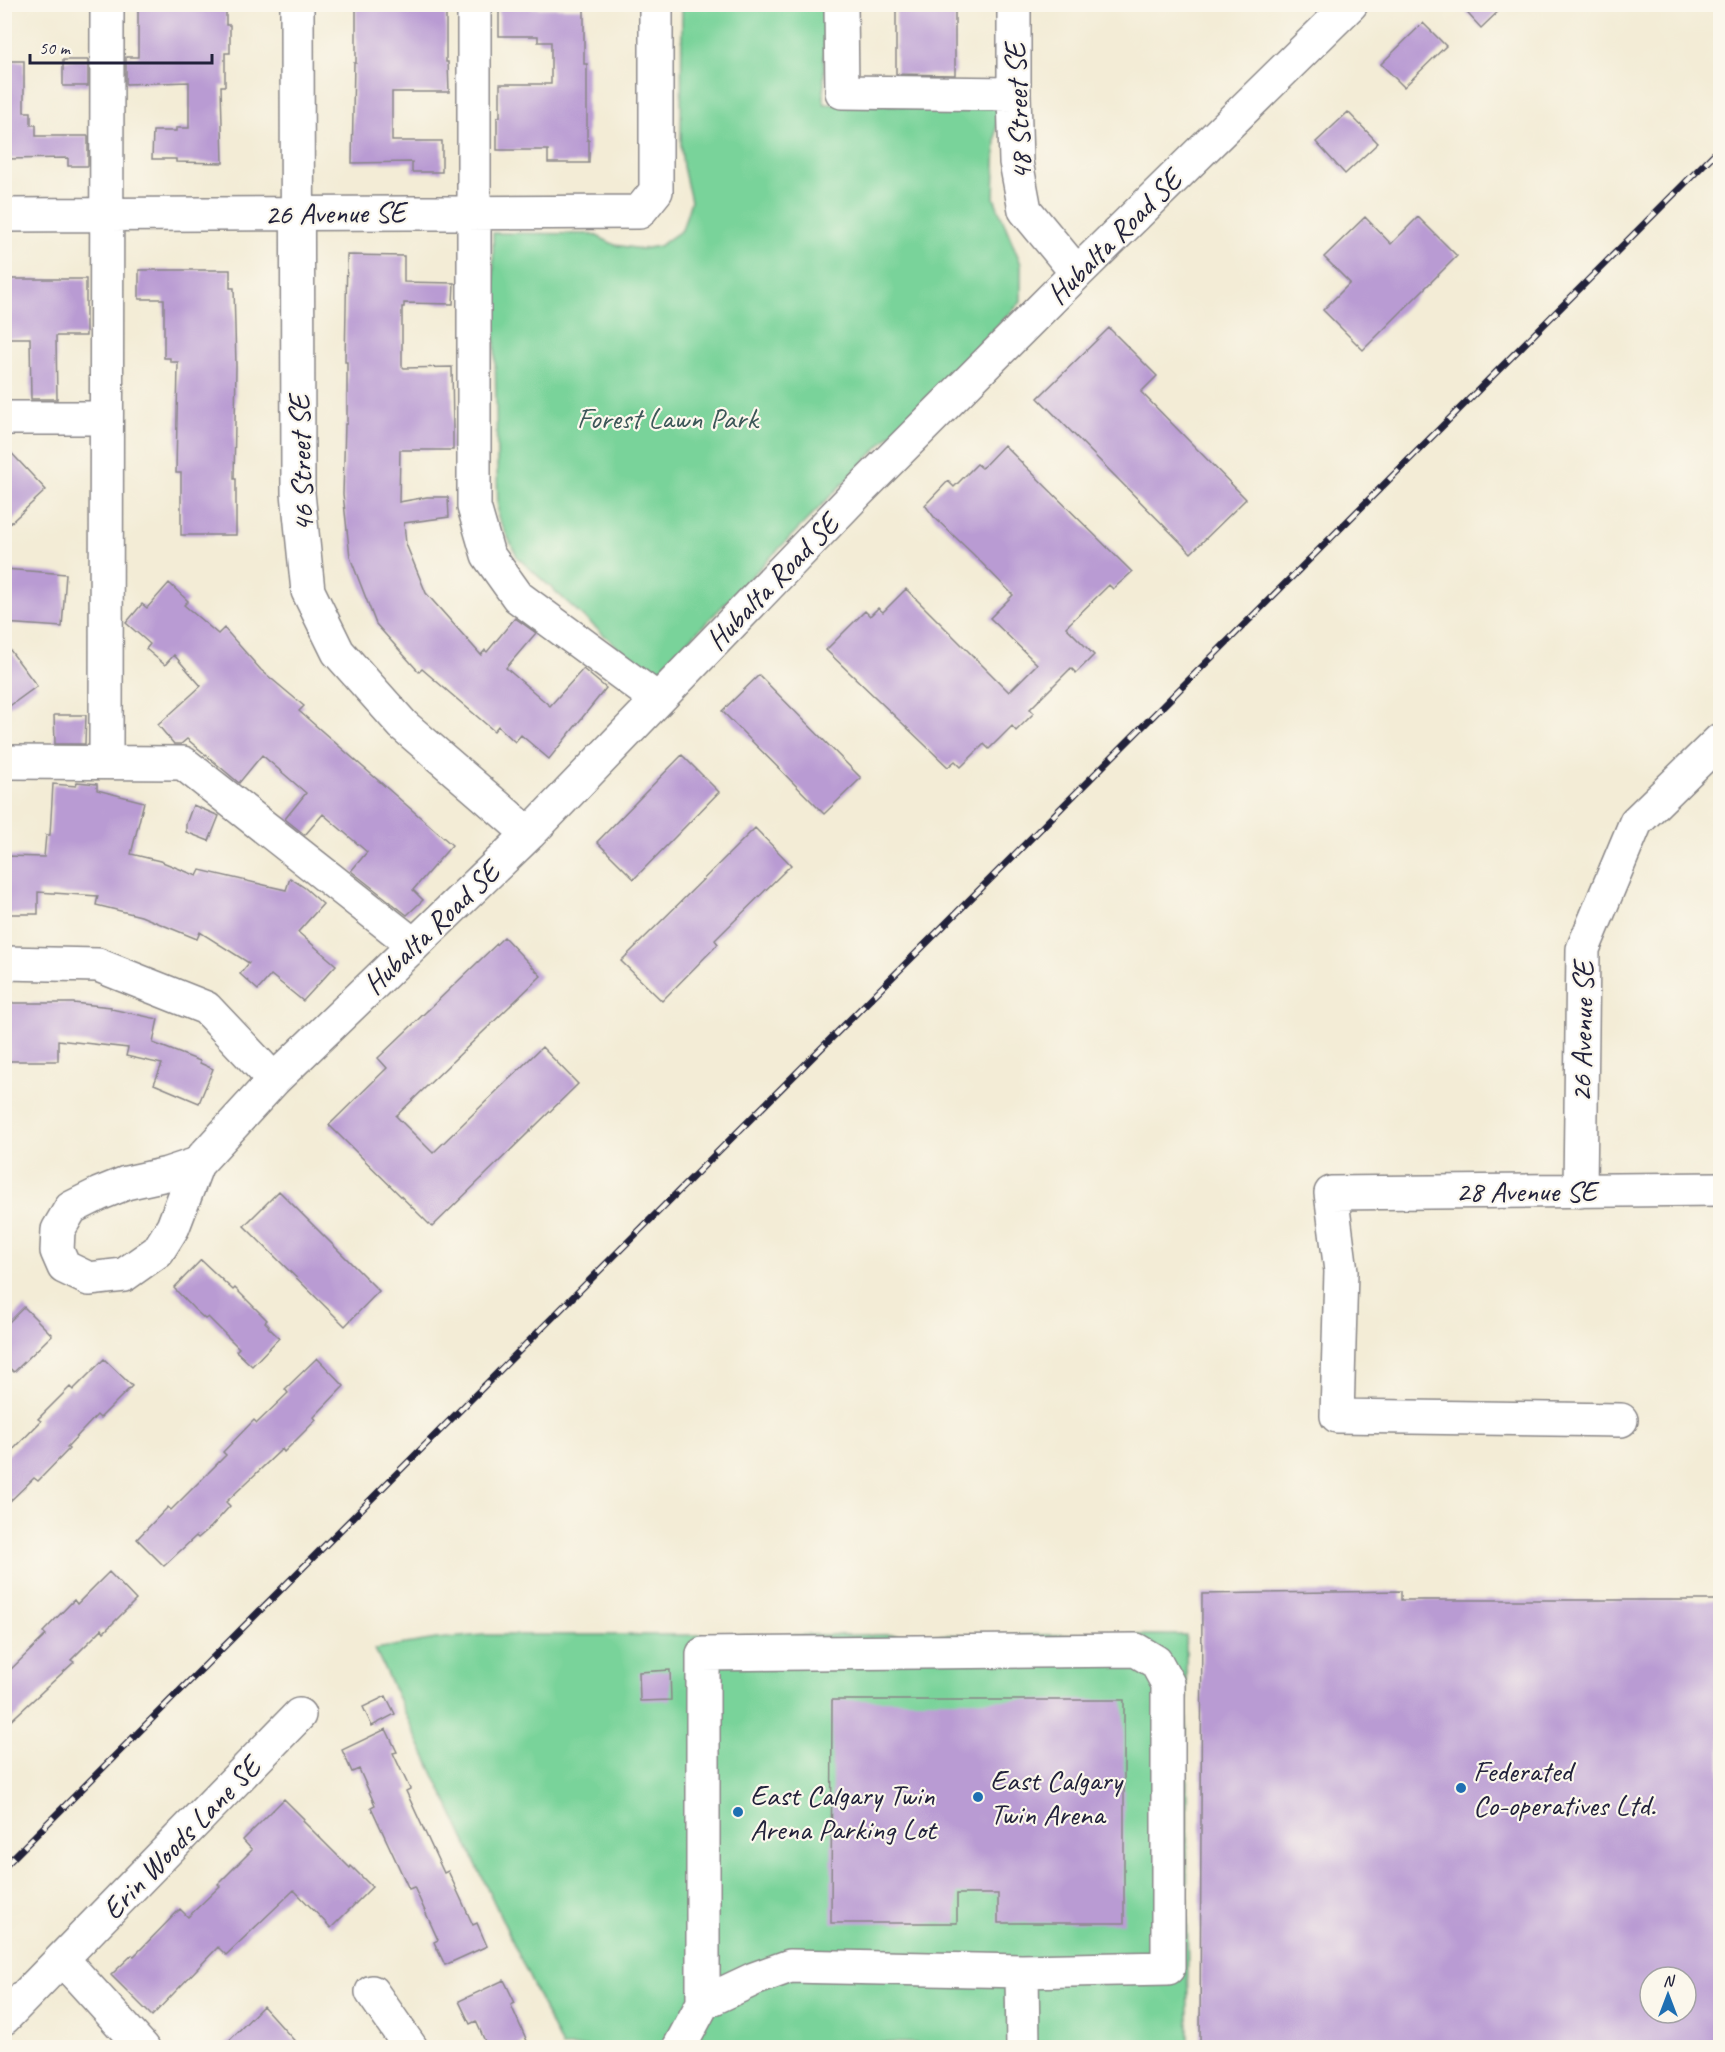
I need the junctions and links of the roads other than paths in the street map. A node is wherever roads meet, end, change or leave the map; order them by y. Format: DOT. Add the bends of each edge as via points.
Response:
graph roads {
  1 [pos="106,4"];
  2 [pos="297,4"];
  3 [pos="474,4"];
  4 [pos="656,4"];
  5 [pos="842,4"];
  6 [pos="1014,4"];
  7 [pos="1351,4"];
  8 [pos="1014,94"];
  9 [pos="474,212"];
  10 [pos="297,213"];
  11 [pos="4,215"];
  12 [pos="106,216"];
  13 [pos="1077,273"];
  14 [pos="4,418"];
  15 [pos="106,418"];
  16 [pos="658,700"];
  17 [pos="1720,740"];
  18 [pos="4,762"];
  19 [pos="106,762"];
  20 [pos="529,834"];
  21 [pos="414,945"];
  22 [pos="4,963"];
  23 [pos="273,1080"];
  24 [pos="197,1164"];
  25 [pos="1720,1189"];
  26 [pos="1580,1191"];
  27 [pos="1621,1420"];
  28 [pos="299,1715"];
  29 [pos="63,1960"];
  30 [pos="1022,1971"];
  31 [pos="372,1992"];
  32 [pos="703,2003"];
  33 [pos="4,2018"];
  34 [pos="143,2048"];
  35 [pos="411,2048"];
  36 [pos="679,2048"];
  37 [pos="1023,2048"];
  1 -- 12 [label="street"];
  2 -- 10 [label="street, 46 Street SE"];
  3 -- 9 [label="street"];
  4 -- 9 [label="street, 26 Avenue SE" via="656,191 639,212"];
  5 -- 8 [label="street" via="842,92"];
  6 -- 8 [label="street, 48 Street SE"];
  7 -- 13 [label="street, Hubalta Road SE"];
  8 -- 13 [label="street, 48 Street SE" via="1017,162 1025,210"];
  9 -- 10 [label="street, 26 Avenue SE"];
  9 -- 16 [label="street" via="474,507 488,555 518,597"];
  10 -- 12 [label="street, 26 Avenue SE"];
  10 -- 20 [label="street, 46 Street SE" via="298,493 308,591 338,652 403,725"];
  11 -- 12 [label="street, 26 Avenue SE"];
  12 -- 15 [label="street"];
  13 -- 16 [label="street, Hubalta Road SE"];
  14 -- 15 [label="street"];
  15 -- 19 [label="street"];
  16 -- 20 [label="street, Hubalta Road SE"];
  17 -- 26 [label="street, 26 Avenue SE" via="1636,822 1583,949"];
  18 -- 19 [label="street"];
  19 -- 21 [label="street" via="183,763"];
  20 -- 21 [label="street, Hubalta Road SE"];
  21 -- 23 [label="street, Hubalta Road SE"];
  22 -- 23 [label="street" via="98,964 206,1008"];
  23 -- 24 [label="street, Hubalta Road SE"];
  25 -- 26 [label="street, 28 Avenue SE"];
  26 -- 27 [label="street, 28 Avenue SE" via="1331,1193 1341,1271 1337,1416"];
  28 -- 29 [label="street, Erin Woods Lane SE"];
  29 -- 33 [label="street, Erin Woods Lane SE"];
  29 -- 34 [label="street"];
  30 -- 32 [label="street" via="790,1966"];
  30 -- 32 [label="street" via="1168,1968 1168,1684 1156,1662 1136,1650 703,1654"];
  30 -- 37 [label="street"];
  31 -- 35 [label="street"];
  32 -- 36 [label="street"];
}
